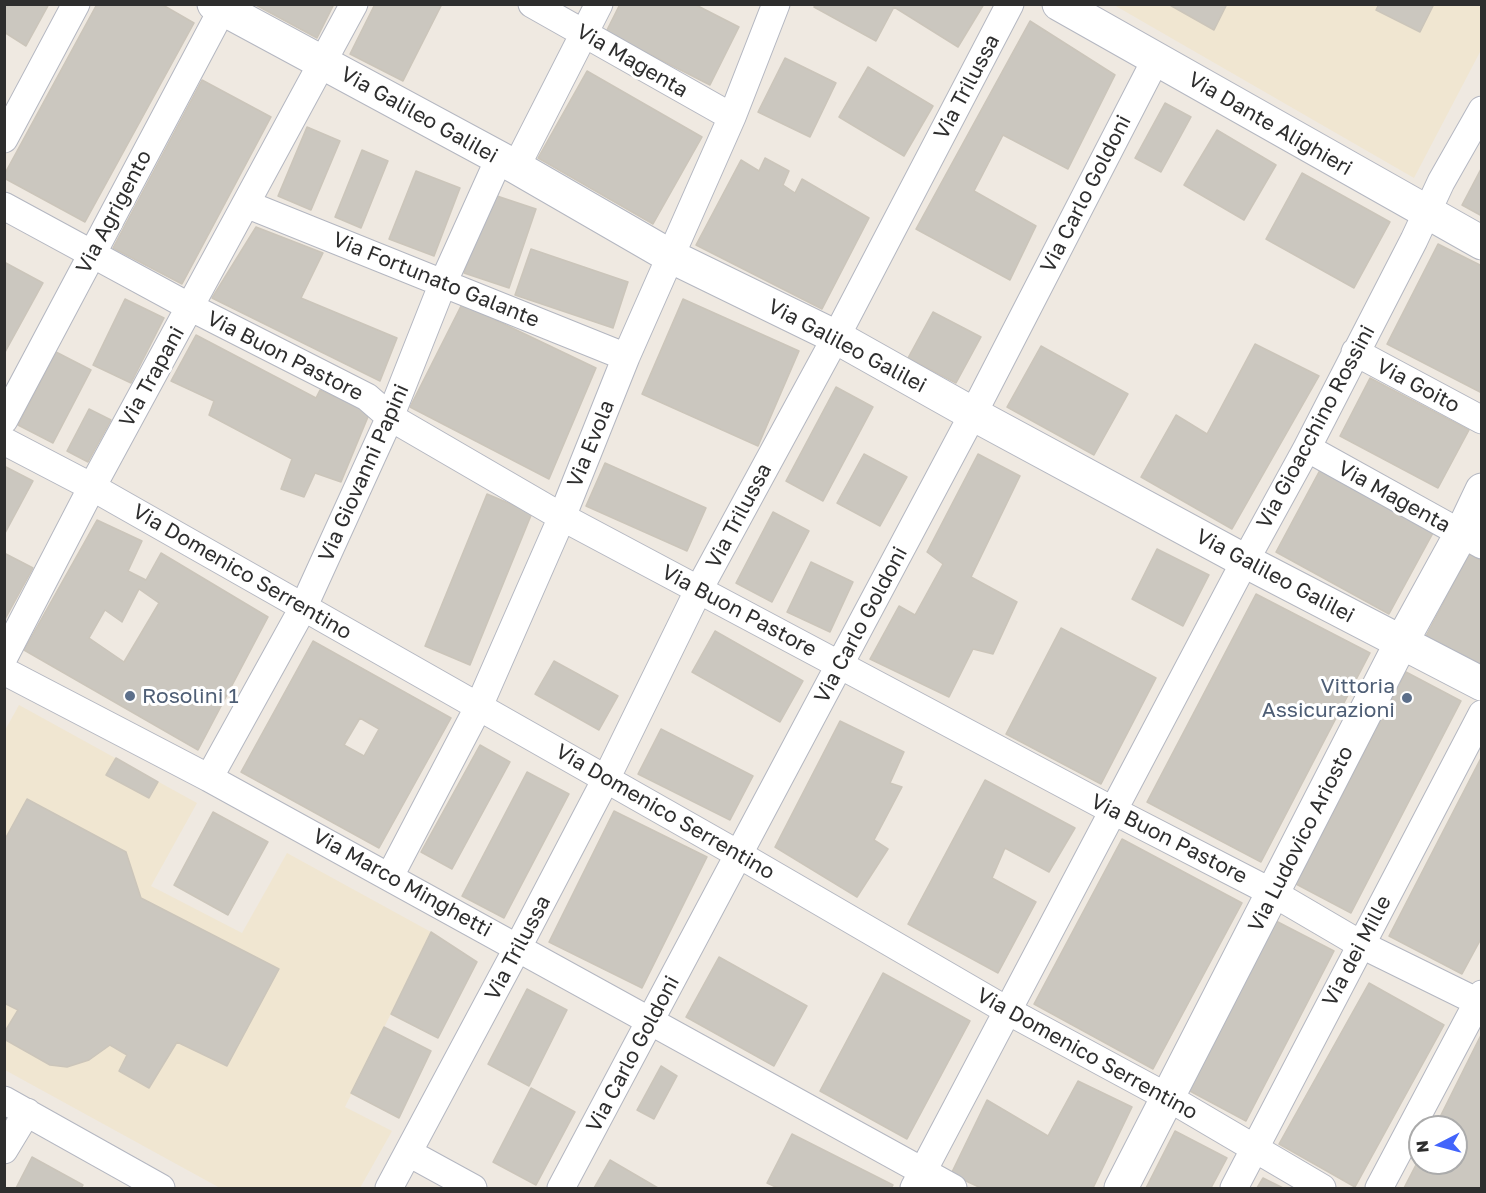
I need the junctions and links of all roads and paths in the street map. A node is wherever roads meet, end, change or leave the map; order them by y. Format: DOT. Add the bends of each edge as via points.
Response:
graph roads {
  1 [pos="76,4"];
  2 [pos="354,4"];
  3 [pos="532,4"];
  4 [pos="599,4"];
  5 [pos="1010,4"];
  6 [pos="1059,4"];
  7 [pos="220,6"];
  8 [pos="767,8"];
  9 [pos="584,34"];
  10 [pos="1156,60"];
  11 [pos="323,62"];
  12 [pos="1482,110"];
  13 [pos="732,117"];
  14 [pos="4,139"];
  15 [pos="507,163"];
  16 [pos="246,204"];
  17 [pos="4,206"];
  18 [pos="1427,212"];
  19 [pos="1482,243"];
  20 [pos="91,253"];
  21 [pos="670,256"];
  22 [pos="443,283"];
  23 [pos="190,307"];
  24 [pos="836,337"];
  25 [pos="1355,352"];
  26 [pos="626,357"];
  27 [pos="973,414"];
  28 [pos="390,417"];
  29 [pos="4,420"];
  30 [pos="1482,420"];
  31 [pos="4,441"];
  32 [pos="1307,448"];
  33 [pos="92,487"];
  34 [pos="1482,490"];
  35 [pos="562,517"];
  36 [pos="1471,540"];
  37 [pos="1245,561"];
  38 [pos="699,589"];
  39 [pos="303,608"];
  40 [pos="1401,643"];
  41 [pos="4,657"];
  42 [pos="840,665"];
  43 [pos="4,671"];
  44 [pos="1482,684"];
  45 [pos="479,706"];
  46 [pos="1482,714"];
  47 [pos="209,778"];
  48 [pos="606,779"];
  49 [pos="1113,810"];
  50 [pos="738,854"];
  51 [pos="390,876"];
  52 [pos="1274,893"];
  53 [pos="1360,944"];
  54 [pos="518,948"];
  55 [pos="1480,1000"];
  56 [pos="1008,1011"];
  57 [pos="652,1021"];
  58 [pos="1168,1098"];
  59 [pos="16,1106"];
  60 [pos="1254,1149"];
  61 [pos="4,1150"];
  62 [pos="409,1153"];
  63 [pos="918,1180"];
  64 [pos="161,1188"];
  65 [pos="389,1188"];
  66 [pos="473,1188"];
  67 [pos="561,1188"];
  68 [pos="953,1188"];
  69 [pos="1121,1188"];
  70 [pos="1234,1188"];
  71 [pos="1322,1188"];
  72 [pos="1379,1188"];
  1 -- 14 [label="street"];
  2 -- 11 [label="street, Via Trapani"];
  3 -- 9 [label="street, Via Magenta"];
  4 -- 9 [label="street, Via Giovanni Papini"];
  5 -- 24 [label="street, Via Trilussa"];
  6 -- 10 [label="street, Via Dante Alighieri"];
  7 -- 11 [label="street, Via Galileo Galilei"];
  7 -- 20 [label="street, Via Agrigento"];
  8 -- 13 [label="street, Via Evola"];
  9 -- 13 [label="street, Via Magenta"];
  9 -- 15 [label="street, Via Giovanni Papini"];
  10 -- 18 [label="street, Via Dante Alighieri"];
  10 -- 27 [label="street, Via Carlo Goldoni"];
  11 -- 15 [label="street, Via Galileo Galilei"];
  11 -- 16 [label="street, Via Trapani"];
  12 -- 18 [label="street, Via Gioacchino Rossini"];
  13 -- 21 [label="street, Via Evola"];
  15 -- 21 [label="street, Via Galileo Galilei"];
  15 -- 22 [label="street, Via Giovanni Papini"];
  16 -- 22 [label="street, Via Fortunato Galante"];
  16 -- 23 [label="street, Via Trapani"];
  17 -- 20 [label="street, Via Buon Pastore"];
  18 -- 19 [label="street, Via Dante Alighieri"];
  18 -- 25 [label="street, Via Gioacchino Rossini"];
  20 -- 23 [label="street, Via Buon Pastore"];
  20 -- 29 [label="street, Via Agrigento"];
  21 -- 24 [label="street, Via Galileo Galilei"];
  21 -- 26 [label="street, Via Evola"];
  22 -- 26 [label="street, Via Fortunato Galante"];
  22 -- 28 [label="street, Via Giovanni Papini"];
  23 -- 28 [label="street, Via Buon Pastore" via="367,397"];
  23 -- 33 [label="street, Via Trapani"];
  24 -- 27 [label="street, Via Galileo Galilei"];
  24 -- 38 [label="street, Via Trilussa"];
  25 -- 30 [label="street, Via Goito"];
  25 -- 32 [label="street, Via Gioacchino Rossini"];
  26 -- 35 [label="street, Via Evola"];
  27 -- 37 [label="street, Via Galileo Galilei"];
  27 -- 42 [label="street, Via Carlo Goldoni"];
  28 -- 35 [label="street, Via Buon Pastore"];
  28 -- 39 [label="street, Via Giovanni Papini"];
  31 -- 33 [label="street, Via Domenico Serrentino"];
  32 -- 36 [label="street, Via Magenta"];
  32 -- 37 [label="street, Via Gioacchino Rossini"];
  33 -- 39 [label="street, Via Domenico Serrentino"];
  33 -- 41 [label="street, Via Trapani"];
  34 -- 36 [label="street, Via Ludovico Ariosto"];
  35 -- 38 [label="street, Via Buon Pastore"];
  35 -- 45 [label="street, Via Evola"];
  36 -- 40 [label="street, Via Ludovico Ariosto"];
  37 -- 40 [label="street, Via Galileo Galilei"];
  37 -- 49 [label="street, Via Gioacchino Rossini"];
  38 -- 42 [label="street, Via Buon Pastore"];
  38 -- 48 [label="street, Via Trilussa"];
  39 -- 45 [label="street, Via Domenico Serrentino"];
  39 -- 47 [label="street, Via Giovanni Papini"];
  40 -- 44 [label="street, Via Galileo Galilei"];
  40 -- 52 [label="street, Via Ludovico Ariosto"];
  42 -- 49 [label="street, Via Buon Pastore"];
  42 -- 50 [label="street, Via Carlo Goldoni"];
  43 -- 47 [label="street, Via Marco Minghetti"];
  45 -- 48 [label="street, Via Domenico Serrentino"];
  45 -- 51 [label="street, Via Evola"];
  46 -- 53 [label="street, Via dei Mille"];
  47 -- 51 [label="street, Via Marco Minghetti"];
  48 -- 50 [label="street, Via Domenico Serrentino"];
  48 -- 54 [label="street, Via Trilussa"];
  49 -- 52 [label="street, Via Buon Pastore"];
  49 -- 56 [label="street, Via Gioacchino Rossini"];
  50 -- 56 [label="street, Via Domenico Serrentino"];
  50 -- 57 [label="street, Via Carlo Goldoni"];
  51 -- 54 [label="street, Via Marco Minghetti"];
  52 -- 53 [label="street, Via Buon Pastore"];
  52 -- 58 [label="street, Via Ludovico Ariosto"];
  53 -- 55 [label="street, Via Buon Pastore"];
  53 -- 60 [label="street, Via dei Mille"];
  54 -- 57 [label="street, Via Marco Minghetti"];
  54 -- 62 [label="street, Via Trilussa"];
  55 -- 72 [label="street"];
  56 -- 58 [label="street, Via Domenico Serrentino"];
  56 -- 63 [label="street, Via Gioacchino Rossini"];
  57 -- 63 [label="street, Via Marco Minghetti"];
  57 -- 67 [label="street, Via Carlo Goldoni"];
  58 -- 60 [label="street, Via Domenico Serrentino"];
  58 -- 69 [label="street, Via Ludovico Ariosto"];
  59 -- 61 [label="street"];
  59 -- 64 [label="street"];
  60 -- 70 [label="street, Via dei Mille"];
  60 -- 71 [label="street, Via Domenico Serrentino"];
  62 -- 65 [label="street, Via Trilussa"];
  62 -- 66 [label="street"];
  63 -- 68 [label="street, Via Marco Minghetti"];
}
